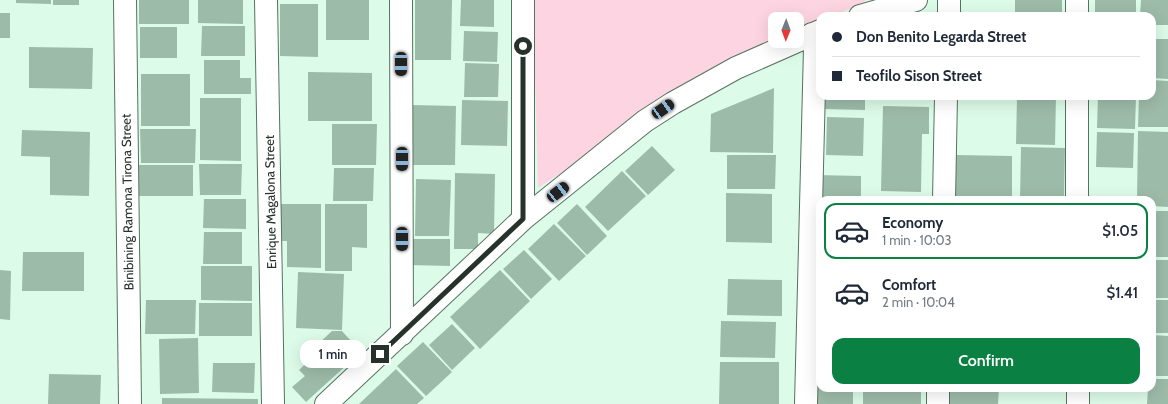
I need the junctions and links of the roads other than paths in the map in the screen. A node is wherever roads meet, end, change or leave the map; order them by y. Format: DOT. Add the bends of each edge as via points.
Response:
graph roads {
  1 [pos="125,0"];
  2 [pos="266,0"];
  3 [pos="401,0"];
  4 [pos="523,0"];
  5 [pos="916,0"];
  6 [pos="949,0"];
  7 [pos="1076,0"];
  8 [pos="874,12"];
  9 [pos="949,12"];
  10 [pos="1077,12"];
  11 [pos="816,33"];
  12 [pos="946,100"];
  13 [pos="1077,100"];
  14 [pos="944,196"];
  15 [pos="1077,196"];
  16 [pos="523,219"];
  17 [pos="402,334"];
  18 [pos="938,392"];
  19 [pos="1078,392"];
  20 [pos="130,404"];
  21 [pos="273,404"];
  22 [pos="326,404"];
  23 [pos="806,404"];
  24 [pos="938,404"];
  25 [pos="1078,404"];
  1 -- 20 [label="street, Binibining Ramona Tirona Street"];
  2 -- 21 [label="street, Enrique Magalona Street"];
  3 -- 17 [label="street"];
  4 -- 16 [label="street"];
  5 -- 8 [label="street"];
  6 -- 9 [label="street"];
  7 -- 10 [label="street"];
  11 -- 16 [label="street" via="736,68 672,103"];
  11 -- 23 [label="street"];
  12 -- 14 [label="street"];
  13 -- 15 [label="street"];
  16 -- 17 [label="street"];
  17 -- 22 [label="street"];
  18 -- 24 [label="street"];
  19 -- 25 [label="street"];
}
